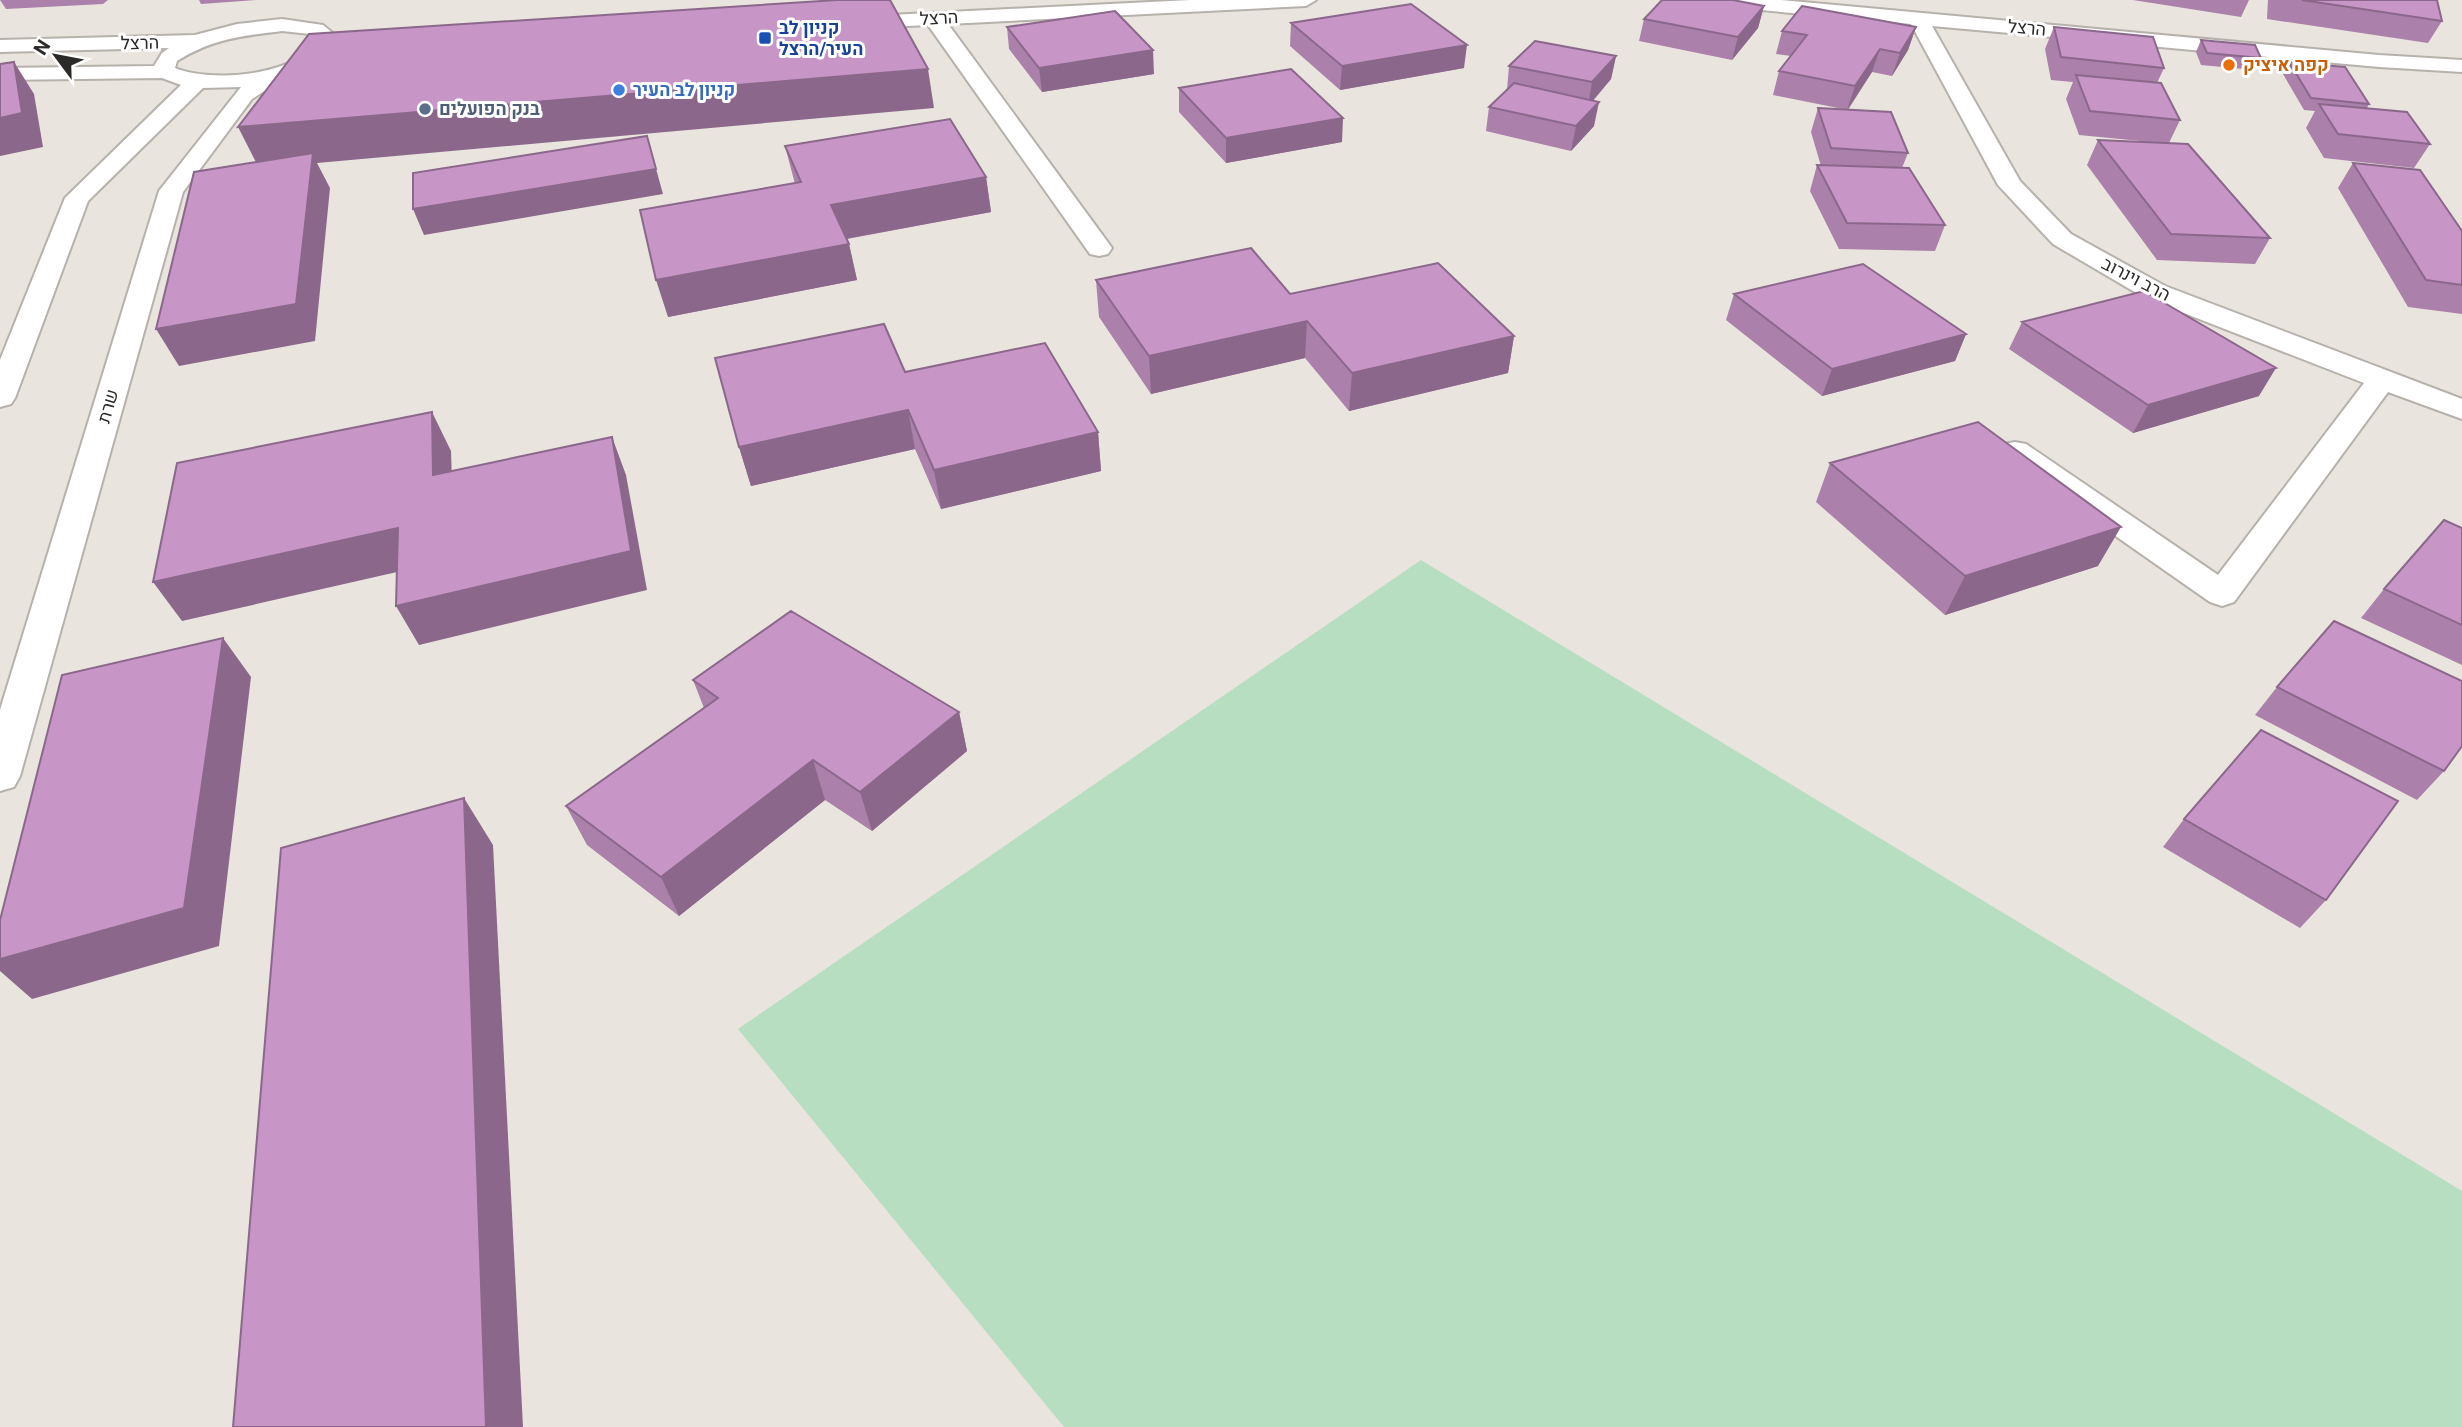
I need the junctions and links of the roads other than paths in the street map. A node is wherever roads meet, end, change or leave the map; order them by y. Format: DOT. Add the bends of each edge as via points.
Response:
graph roads {
  1 [pos="1094,0"];
  2 [pos="1306,0"];
  3 [pos="1717,0"];
  4 [pos="1917,17"];
  5 [pos="933,18"];
  6 [pos="326,33"];
  7 [pos="195,41"];
  8 [pos="0,46"];
  9 [pos="321,54"];
  10 [pos="2379,61"];
  11 [pos="2462,66"];
  12 [pos="165,72"];
  13 [pos="278,73"];
  14 [pos="0,74"];
  15 [pos="2462,74"];
  16 [pos="195,83"];
  17 [pos="1099,248"];
  18 [pos="2381,380"];
  19 [pos="0,398"];
  20 [pos="2462,410"];
  21 [pos="1993,436"];
  22 [pos="0,776"];
  1 -- 5 [label="street, הרצל" via="833,18"];
  2 -- 5 [label="street, הרצל"];
  3 -- 4 [label="street, הרצל"];
  4 -- 10 [label="street, הרצל"];
  4 -- 18 [label="street, הרב וינרוב" via="2010,186 2062,239 2155,292"];
  5 -- 17 [label="street"];
  6 -- 7 [label="street" via="271,25"];
  6 -- 9 [label="street" via="330,40"];
  6 -- 9 [label="street" via="346,43"];
  7 -- 8 [label="street, הרצל"];
  7 -- 12 [label="street" via="169,57"];
  9 -- 13 [label="street"];
  10 -- 11 [label="street, הרצל"];
  10 -- 15 [label="street, הרצל"];
  12 -- 14 [label="street, הרצל"];
  12 -- 16 [label="street"];
  13 -- 16 [label="street" via="250,80"];
  13 -- 22 [label="street, שרת" via="244,94 170,191"];
  16 -- 19 [label="street" via="77,198"];
  18 -- 20 [label="street, הרב וינרוב"];
  18 -- 21 [label="street" via="2222,594"];
}
